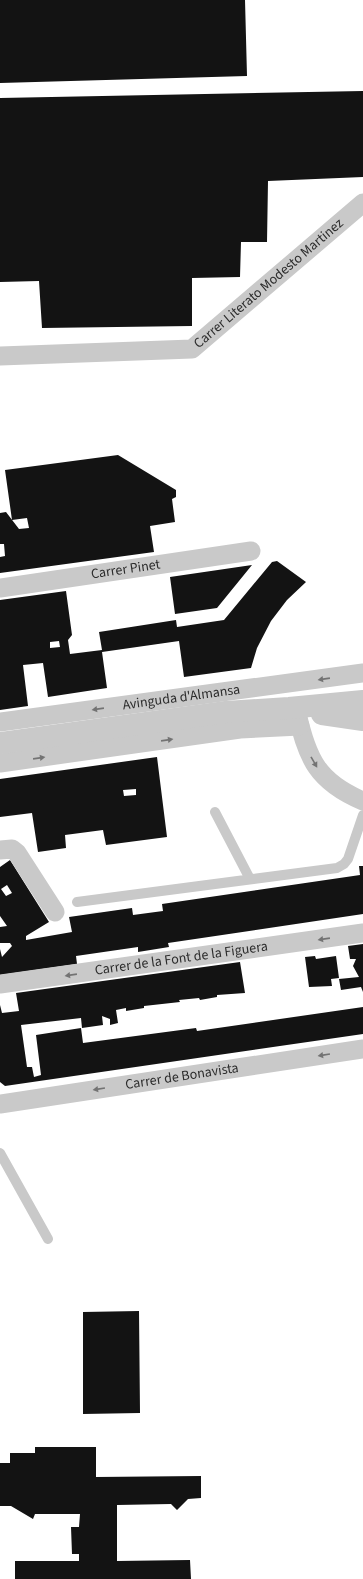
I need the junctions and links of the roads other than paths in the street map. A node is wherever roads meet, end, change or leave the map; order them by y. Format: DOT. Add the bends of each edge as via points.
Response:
graph roads {
  1 [pos="363,203"];
  2 [pos="0,356"];
  3 [pos="252,551"];
  4 [pos="0,588"];
  5 [pos="363,673"];
  6 [pos="363,701"];
  7 [pos="295,715"];
  8 [pos="363,720"];
  9 [pos="0,722"];
  10 [pos="0,743"];
  11 [pos="0,763"];
  12 [pos="363,801"];
  13 [pos="214,812"];
  14 [pos="363,815"];
  15 [pos="6,850"];
  16 [pos="250,879"];
  17 [pos="77,902"];
  18 [pos="55,912"];
  19 [pos="363,933"];
  20 [pos="0,984"];
  21 [pos="363,1049"];
  22 [pos="0,1104"];
  23 [pos="0,1153"];
  24 [pos="48,1239"];
  1 -- 2 [label="street, Carrer Literato Modesto Martinez" via="192,349"];
  3 -- 4 [label="street, Carrer Pinet"];
  5 -- 9 [label="street, Avinguda d'Almansa, one-way"];
  6 -- 7 [label="street, Avinguda d'Almansa"];
  7 -- 8 [label="street, Avinguda d'Almansa"];
  7 -- 10 [label="street, Avinguda d'Almansa" via="226,712"];
  11 -- 7 [label="street, Avinguda d'Almansa, one-way" via="240,729"];
  7 -- 12 [label="street, one-way" via="307,749 321,773 336,788"];
  13 -- 16 [label="lane"];
  14 -- 16 [label="lane" via="351,853 344,864 337,868"];
  15 -- 18 [label="street" via="17,853"];
  16 -- 17 [label="lane"];
  19 -- 20 [label="street, Carrer de la Font de la Figuera, one-way"];
  21 -- 22 [label="street, Carrer de Bonavista, one-way"];
  23 -- 24 [label="lane"];
}
